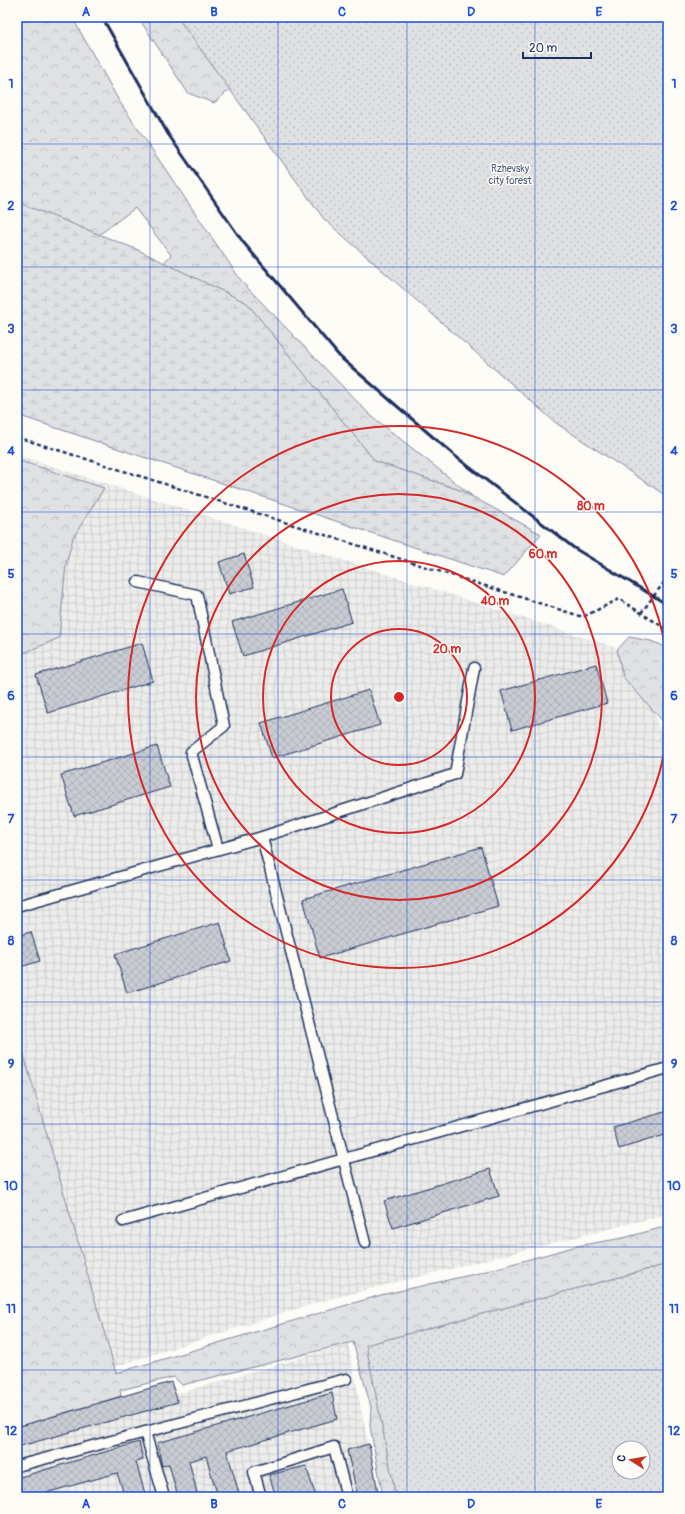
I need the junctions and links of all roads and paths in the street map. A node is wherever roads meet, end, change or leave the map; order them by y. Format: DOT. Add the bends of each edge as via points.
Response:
graph roads {
  1 [pos="17,437"];
  2 [pos="668,577"];
  3 [pos="138,582"];
  4 [pos="642,614"];
  5 [pos="668,630"];
  6 [pos="474,668"];
  7 [pos="262,837"];
  8 [pos="218,849"];
  9 [pos="17,906"];
  10 [pos="668,1068"];
  11 [pos="344,1159"];
  12 [pos="123,1221"];
  13 [pos="366,1243"];
  14 [pos="346,1380"];
  15 [pos="145,1432"];
  16 [pos="17,1466"];
  17 [pos="164,1497"];
  18 [pos="261,1497"];
  19 [pos="347,1497"];
  1 -- 4 [label="path" via="583,617 619,599"];
  2 -- 4 [label="path"];
  3 -- 8 [label="lane" via="197,596 224,726 191,752"];
  4 -- 5 [label="path"];
  6 -- 7 [label="lane" via="455,774"];
  7 -- 8 [label="lane"];
  7 -- 11 [label="lane"];
  8 -- 9 [label="lane"];
  10 -- 11 [label="lane"];
  11 -- 12 [label="lane"];
  11 -- 13 [label="lane"];
  14 -- 15 [label="lane"];
  15 -- 16 [label="lane"];
  15 -- 17 [label="lane"];
  18 -- 19 [label="lane" via="254,1472 334,1447"];
}
